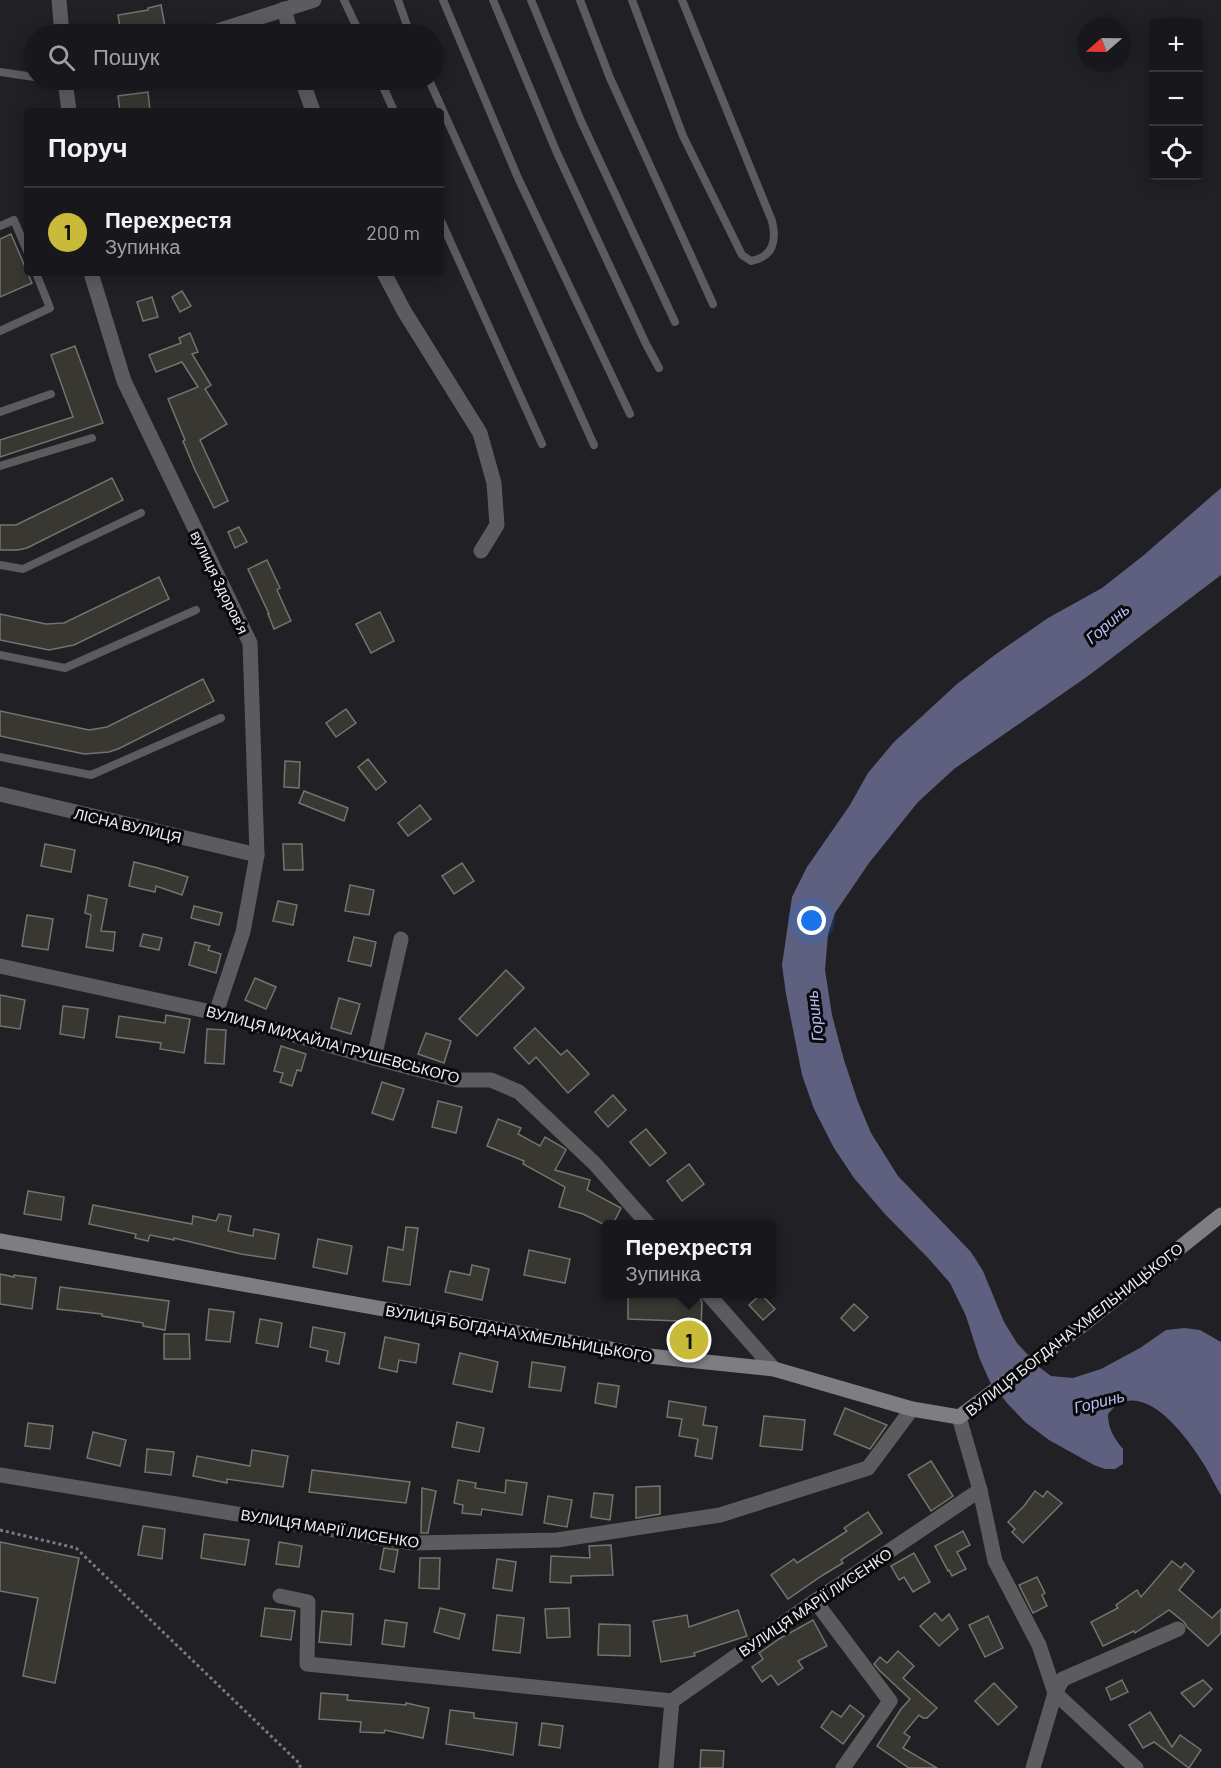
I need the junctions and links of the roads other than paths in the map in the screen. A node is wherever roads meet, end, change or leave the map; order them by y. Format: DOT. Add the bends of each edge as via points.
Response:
graph roads {
  1 [pos="60,0"];
  2 [pos="314,0"];
  3 [pos="344,0"];
  4 [pos="398,0"];
  5 [pos="443,0"];
  6 [pos="493,0"];
  7 [pos="531,0"];
  8 [pos="580,0"];
  9 [pos="632,0"];
  10 [pos="682,0"];
  11 [pos="284,9"];
  12 [pos="61,24"];
  13 [pos="238,24"];
  14 [pos="288,24"];
  15 [pos="355,24"];
  16 [pos="406,24"];
  17 [pos="0,72"];
  18 [pos="24,76"];
  19 [pos="65,90"];
  20 [pos="306,90"];
  21 [pos="385,90"];
  22 [pos="434,90"];
  23 [pos="68,108"];
  24 [pos="312,108"];
  25 [pos="393,108"];
  26 [pos="442,108"];
  27 [pos="444,113"];
  28 [pos="0,226"];
  29 [pos="444,228"];
  30 [pos="24,245"];
  31 [pos="37,276"];
  32 [pos="92,276"];
  33 [pos="386,276"];
  34 [pos="713,304"];
  35 [pos="675,322"];
  36 [pos="0,331"];
  37 [pos="659,368"];
  38 [pos="51,394"];
  39 [pos="0,412"];
  40 [pos="630,414"];
  41 [pos="92,438"];
  42 [pos="542,444"];
  43 [pos="594,445"];
  44 [pos="0,466"];
  45 [pos="141,513"];
  46 [pos="481,551"];
  47 [pos="0,565"];
  48 [pos="196,610"];
  49 [pos="0,656"];
  50 [pos="221,718"];
  51 [pos="0,757"];
  52 [pos="0,794"];
  53 [pos="257,855"];
  54 [pos="401,939"];
  55 [pos="0,966"];
  56 [pos="216,1013"];
  57 [pos="374,1058"];
  58 [pos="1221,1215"];
  59 [pos="644,1220"];
  60 [pos="0,1240"];
  61 [pos="712,1298"];
  62 [pos="774,1369"];
  63 [pos="912,1409"];
  64 [pos="959,1417"];
  65 [pos="0,1474"];
  66 [pos="980,1490"];
  67 [pos="280,1596"];
  68 [pos="815,1601"];
  69 [pos="1178,1629"];
  70 [pos="1054,1693"];
  71 [pos="672,1701"];
  72 [pos="666,1768"];
  73 [pos="843,1768"];
  74 [pos="1033,1768"];
  75 [pos="1136,1768"];
  1 -- 12 [label="street"];
  2 -- 11 [label="street"];
  3 -- 15 [label="lane"];
  4 -- 16 [label="lane"];
  5 -- 40 [label="lane" via="518,178"];
  6 -- 37 [label="lane" via="557,153"];
  7 -- 35 [label="lane" via="581,121"];
  8 -- 34 [label="lane" via="610,78"];
  9 -- 10 [label="lane" via="683,136 742,255 751,261 760,259 769,253 775,233 772,221"];
  11 -- 13 [label="street"];
  11 -- 14 [label="street"];
  17 -- 18 [label="lane"];
  19 -- 23 [label="street"];
  20 -- 24 [label="street"];
  21 -- 25 [label="lane"];
  22 -- 26 [label="lane"];
  27 -- 43 [label="lane"];
  28 -- 30 [label="lane" via="14,220"];
  29 -- 42 [label="lane"];
  31 -- 36 [label="lane" via="50,308"];
  32 -- 53 [label="street, вулиця Здоровʼя" via="124,381 249,643"];
  33 -- 46 [label="street" via="480,433 494,483 497,525"];
  38 -- 39 [label="lane"];
  41 -- 44 [label="lane"];
  45 -- 47 [label="lane" via="23,569"];
  48 -- 49 [label="lane" via="65,668"];
  50 -- 51 [label="lane" via="92,775"];
  52 -- 53 [label="street, ЛІСНА ВУЛИЦЯ"];
  53 -- 56 [label="street, вулиця Здоровʼя" via="243,932"];
  54 -- 57 [label="street"];
  55 -- 56 [label="street, ВУЛИЦЯ МИХАЙЛА ГРУШЕВСЬКОГО"];
  56 -- 57 [label="street, ВУЛИЦЯ МИХАЙЛА ГРУШЕВСЬКОГО"];
  57 -- 59 [label="street, ВУЛИЦЯ МИХАЙЛА ГРУШЕВСЬКОГО" via="458,1080 491,1080 519,1092 595,1164"];
  58 -- 64 [label="street, ВУЛИЦЯ БОГДАНА ХМЕЛЬНИЦЬКОГО"];
  60 -- 62 [label="street, ВУЛИЦЯ БОГДАНА ХМЕЛЬНИЦЬКОГО" via="649,1356"];
  61 -- 62 [label="street"];
  62 -- 63 [label="street, ВУЛИЦЯ БОГДАНА ХМЕЛЬНИЦЬКОГО"];
  63 -- 64 [label="street, ВУЛИЦЯ БОГДАНА ХМЕЛЬНИЦЬКОГО"];
  63 -- 65 [label="street, ВУЛИЦЯ МАРІЇ ЛИСЕНКО" via="868,1468 720,1515 557,1540 413,1543"];
  64 -- 66 [label="street"];
  66 -- 68 [label="street, ВУЛИЦЯ МАРІЇ ЛИСЕНКО"];
  66 -- 70 [label="street" via="994,1561 1039,1645"];
  67 -- 71 [label="street" via="308,1602 307,1664"];
  68 -- 71 [label="street, ВУЛИЦЯ МАРІЇ ЛИСЕНКО"];
  68 -- 73 [label="street" via="890,1701"];
  69 -- 70 [label="street" via="1063,1679"];
  70 -- 74 [label="street"];
  70 -- 75 [label="street"];
  71 -- 72 [label="street"];
}
